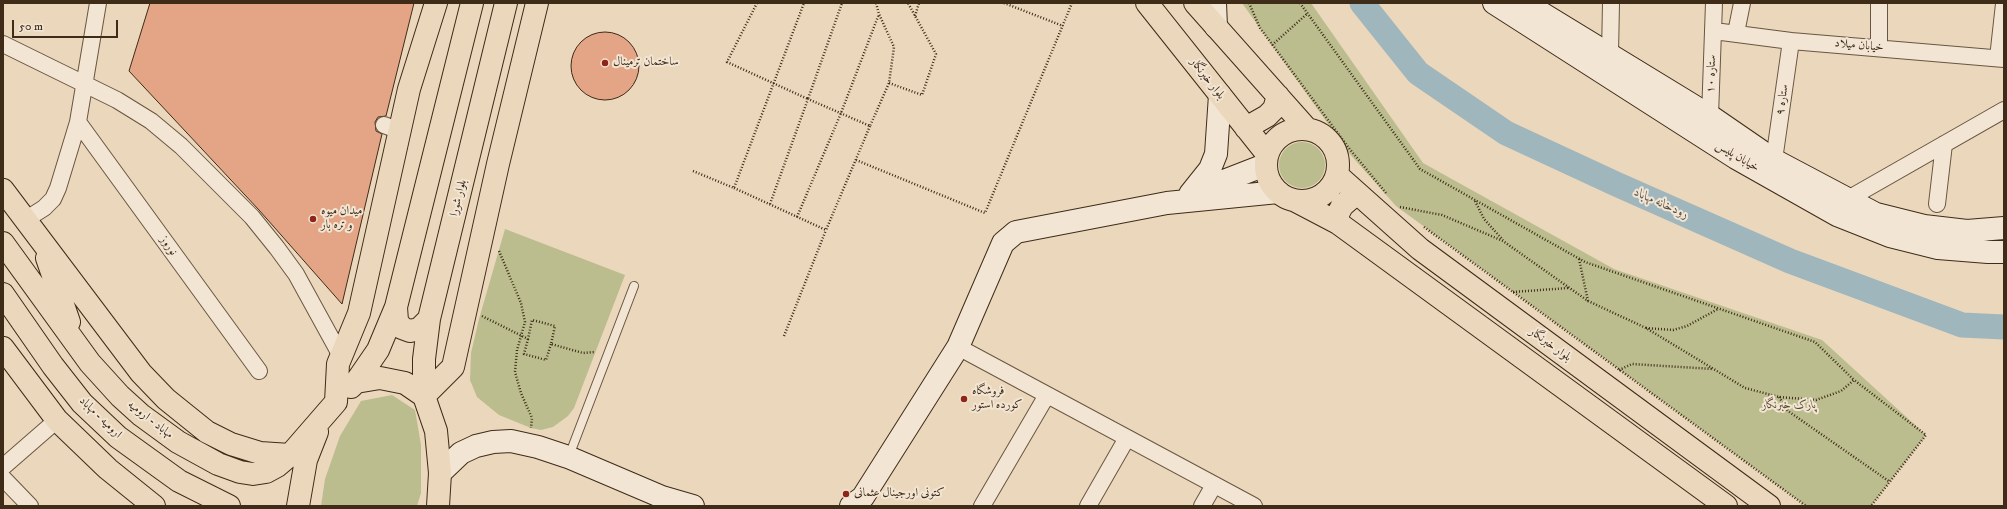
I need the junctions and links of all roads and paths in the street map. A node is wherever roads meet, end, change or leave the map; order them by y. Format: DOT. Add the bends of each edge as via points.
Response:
graph roads {
  1 [pos="98,3"];
  2 [pos="436,3"];
  3 [pos="472,3"];
  4 [pos="506,3"];
  5 [pos="537,3"];
  6 [pos="757,3"];
  7 [pos="804,3"];
  8 [pos="842,3"];
  9 [pos="876,3"];
  10 [pos="908,3"];
  11 [pos="919,3"];
  12 [pos="1004,3"];
  13 [pos="1072,3"];
  14 [pos="1147,3"];
  15 [pos="1195,3"];
  16 [pos="1215,3"];
  17 [pos="1249,3"];
  18 [pos="1300,3"];
  19 [pos="1494,3"];
  20 [pos="1524,3"];
  21 [pos="1611,3"];
  22 [pos="1714,3"];
  23 [pos="1742,3"];
  24 [pos="1879,3"];
  25 [pos="2004,4"];
  26 [pos="1308,13"];
  27 [pos="879,14"];
  28 [pos="915,17"];
  29 [pos="1063,26"];
  30 [pos="1216,27"];
  31 [pos="1714,32"];
  32 [pos="1736,33"];
  33 [pos="1791,41"];
  34 [pos="3,44"];
  35 [pos="1272,45"];
  36 [pos="1879,48"];
  37 [pos="1610,54"];
  38 [pos="2001,58"];
  39 [pos="889,83"];
  40 [pos="774,84"];
  41 [pos="83,85"];
  42 [pos="1220,95"];
  43 [pos="1278,96"];
  44 [pos="808,99"];
  45 [pos="2004,110"];
  46 [pos="841,113"];
  47 [pos="1710,116"];
  48 [pos="78,122"];
  49 [pos="870,126"];
  50 [pos="1246,128"];
  51 [pos="1307,129"];
  52 [pos="1944,144"];
  53 [pos="856,160"];
  54 [pos="1266,160"];
  55 [pos="1774,160"];
  56 [pos="498,164"];
  57 [pos="693,171"];
  58 [pos="1337,175"];
  59 [pos="734,188"];
  60 [pos="3,190"];
  61 [pos="1357,193"];
  62 [pos="1190,194"];
  63 [pos="1387,194"];
  64 [pos="1287,197"];
  65 [pos="1474,199"];
  66 [pos="1848,199"];
  67 [pos="1167,203"];
  68 [pos="770,204"];
  69 [pos="1937,204"];
  70 [pos="1402,211"];
  71 [pos="797,217"];
  72 [pos="25,220"];
  73 [pos="1338,223"];
  74 [pos="1421,225"];
  75 [pos="2004,228"];
  76 [pos="826,230"];
  77 [pos="40,239"];
  78 [pos="449,241"];
  79 [pos="1503,241"];
  80 [pos="3,243"];
  81 [pos="499,251"];
  82 [pos="2004,252"];
  83 [pos="1579,259"];
  84 [pos="634,286"];
  85 [pos="1569,288"];
  86 [pos="1513,292"];
  87 [pos="3,294"];
  88 [pos="1588,301"];
  89 [pos="396,307"];
  90 [pos="1718,308"];
  91 [pos="480,315"];
  92 [pos="429,319"];
  93 [pos="1646,328"];
  94 [pos="522,336"];
  95 [pos="784,336"];
  96 [pos="528,339"];
  97 [pos="551,344"];
  98 [pos="78,346"];
  99 [pos="958,347"];
  100 [pos="3,348"];
  101 [pos="595,352"];
  102 [pos="341,356"];
  103 [pos="1714,369"];
  104 [pos="1619,370"];
  105 [pos="259,371"];
  106 [pos="1854,380"];
  107 [pos="356,382"];
  108 [pos="1047,395"];
  109 [pos="424,396"];
  110 [pos="1780,397"];
  111 [pos="336,402"];
  112 [pos="57,420"];
  113 [pos="531,428"];
  114 [pos="1127,438"];
  115 [pos="290,455"];
  116 [pos="568,457"];
  117 [pos="3,467"];
  118 [pos="440,473"];
  119 [pos="3,478"];
  120 [pos="1890,482"];
  121 [pos="1214,485"];
  122 [pos="30,506"];
  123 [pos="154,506"];
  124 [pos="230,506"];
  125 [pos="298,506"];
  126 [pos="438,506"];
  127 [pos="693,506"];
  128 [pos="851,506"];
  129 [pos="982,506"];
  130 [pos="1088,506"];
  131 [pos="1202,506"];
  132 [pos="1254,506"];
  133 [pos="1726,506"];
  134 [pos="1769,506"];
  135 [pos="1806,506"];
  136 [pos="1871,506"];
  1 -- 41 [label="street"];
  2 -- 102 [label="main road" via="409,89 392,128 359,313"];
  3 -- 89 [label="main road"];
  4 -- 78 [label="main road, بلوار شورا"];
  5 -- 56 [label="main road"];
  6 -- 40 [label="path" via="727,62"];
  7 -- 40 [label="path"];
  8 -- 44 [label="path"];
  9 -- 27 [label="path"];
  10 -- 28 [label="path"];
  11 -- 28 [label="path"];
  12 -- 29 [label="path"];
  13 -- 29 [label="path"];
  14 -- 42 [label="main road, بلوار خبرنگار"];
  15 -- 30 [label="main road"];
  16 -- 30 [label="street"];
  17 -- 35 [label="path" via="1260,28"];
  18 -- 26 [label="path"];
  19 -- 82 [label="street, خیابان پلیس" via="1736,158 1837,215 1890,236 1938,248"];
  20 -- 37 [label="street, خیابان پلیس"];
  21 -- 37 [label="street"];
  22 -- 31 [label="street, ستاره ۱۰"];
  23 -- 32 [label="street"];
  24 -- 36 [label="street"];
  25 -- 38 [label="street"];
  26 -- 35 [label="path"];
  26 -- 65 [label="path" via="1420,169"];
  27 -- 39 [label="path" via="894,47"];
  27 -- 46 [label="path"];
  28 -- 39 [label="path" via="936,54 922,95"];
  29 -- 53 [label="path" via="985,212"];
  30 -- 43 [label="main road"];
  31 -- 32 [label="street, خیابان میلاد"];
  31 -- 47 [label="street, ستاره ۱۰"];
  32 -- 33 [label="street, خیابان میلاد"];
  33 -- 36 [label="street, خیابان میلاد"];
  33 -- 55 [label="street, ستاره ۹"];
  34 -- 41 [label="street"];
  35 -- 63 [label="path" via="1348,147"];
  36 -- 38 [label="street, خیابان میلاد"];
  37 -- 47 [label="street, خیابان پلیس"];
  39 -- 49 [label="path"];
  40 -- 44 [label="path"];
  40 -- 59 [label="path"];
  41 -- 48 [label="street"];
  41 -- 102 [label="street" via="117,100 151,121 198,162 252,217 296,274"];
  42 -- 50 [label="main road, بلوار خبرنگار"];
  42 -- 62 [label="street" via="1216,154 1210,169"];
  43 -- 50 [label="main road" via="1274,109 1267,116"];
  43 -- 51 [label="main road"];
  44 -- 46 [label="path"];
  44 -- 68 [label="path"];
  45 -- 52 [label="street"];
  46 -- 49 [label="path"];
  46 -- 71 [label="path"];
  47 -- 55 [label="street, خیابان پلیس"];
  48 -- 72 [label="street" via="54,199"];
  48 -- 105 [label="street, نوروز"];
  49 -- 53 [label="path"];
  50 -- 54 [label="main road, بلوار خبرنگار"];
  51 -- 54 [label="main road" via="1287,132 1275,141"];
  51 -- 58 [label="main road" via="1317,132 1333,146 1337,155"];
  52 -- 66 [label="street"];
  52 -- 69 [label="street"];
  53 -- 76 [label="path"];
  54 -- 62 [label="street"];
  54 -- 64 [label="main road" via="1269,180"];
  55 -- 66 [label="street, خیابان پلیس"];
  56 -- 78 [label="main road"];
  56 -- 109 [label="main road" via="453,367"];
  57 -- 59 [label="path"];
  58 -- 61 [label="main road, بلوار خبرنگار"];
  58 -- 64 [label="main road" via="1326,193 1312,200"];
  59 -- 68 [label="path"];
  60 -- 72 [label="main road"];
  61 -- 73 [label="main road" via="1342,206 1338,214"];
  61 -- 134 [label="main road, بلوار خبرنگار" via="1420,249"];
  62 -- 67 [label="street"];
  64 -- 67 [label="street"];
  64 -- 73 [label="main road"];
  65 -- 79 [label="path" via="1484,220"];
  65 -- 83 [label="path"];
  66 -- 75 [label="street, خیابان پلیس" via="1876,214 1924,226 1967,231"];
  67 -- 99 [label="street" via="1016,232 1003,243"];
  68 -- 71 [label="path"];
  70 -- 79 [label="path" via="1396,206 1442,215"];
  71 -- 76 [label="path"];
  72 -- 77 [label="main road"];
  73 -- 133 [label="main road"];
  74 -- 86 [label="path"];
  76 -- 95 [label="path"];
  77 -- 98 [label="main road"];
  77 -- 115 [label="main road" via="141,373 180,412 207,432 231,444 260,453"];
  78 -- 92 [label="main road, بلوار شورا"];
  79 -- 85 [label="path"];
  80 -- 98 [label="main road, مهاباد - ارومیه"];
  81 -- 94 [label="path" via="521,303 525,322"];
  83 -- 88 [label="path"];
  83 -- 90 [label="path"];
  84 -- 116 [label="lane"];
  85 -- 86 [label="path"];
  85 -- 88 [label="path"];
  86 -- 104 [label="path"];
  87 -- 124 [label="main road, ارومیه - مهاباد" via="82,403 118,437 179,481"];
  88 -- 93 [label="path"];
  89 -- 92 [label="main road" via="397,321 402,328 410,331 419,329"];
  89 -- 107 [label="main road" via="378,350"];
  90 -- 93 [label="path" via="1694,323 1673,330"];
  90 -- 106 [label="path" via="1815,342"];
  91 -- 94 [label="path"];
  92 -- 109 [label="main road, بلوار شورا" via="424,359"];
  93 -- 103 [label="path"];
  94 -- 96 [label="path"];
  94 -- 113 [label="path" via="516,350 515,372 532,418"];
  96 -- 97 [label="path" via="524,354 546,360"];
  96 -- 97 [label="path" via="532,320 555,326"];
  97 -- 101 [label="path" via="582,353"];
  98 -- 115 [label="main road, مهاباد - ارومیه" via="104,380 141,415 178,442 207,458 240,472 254,474 266,472"];
  99 -- 108 [label="street"];
  99 -- 128 [label="street" via="863,497"];
  100 -- 112 [label="main road"];
  102 -- 111 [label="main road" via="337,371"];
  103 -- 104 [label="path" via="1632,364"];
  103 -- 110 [label="path" via="1745,388"];
  104 -- 135 [label="path"];
  106 -- 110 [label="path" via="1841,391 1816,400"];
  106 -- 120 [label="path" via="1926,435"];
  107 -- 109 [label="main road" via="386,379 405,383"];
  107 -- 111 [label="main road"];
  108 -- 114 [label="street"];
  108 -- 129 [label="street"];
  109 -- 118 [label="main road, بلوار شورا" via="436,431"];
  110 -- 120 [label="path" via="1788,411"];
  111 -- 115 [label="main road, مهاباد - ارومیه"];
  111 -- 125 [label="main road" via="318,430 306,460"];
  112 -- 117 [label="street"];
  112 -- 123 [label="main road" via="108,469"];
  114 -- 121 [label="street"];
  114 -- 130 [label="street"];
  116 -- 118 [label="street" via="511,441 493,442 461,453"];
  116 -- 127 [label="street" via="662,497"];
  118 -- 126 [label="main road, بلوار شورا"];
  119 -- 122 [label="street"];
  120 -- 136 [label="path"];
  121 -- 131 [label="street"];
  121 -- 132 [label="street"];
}
